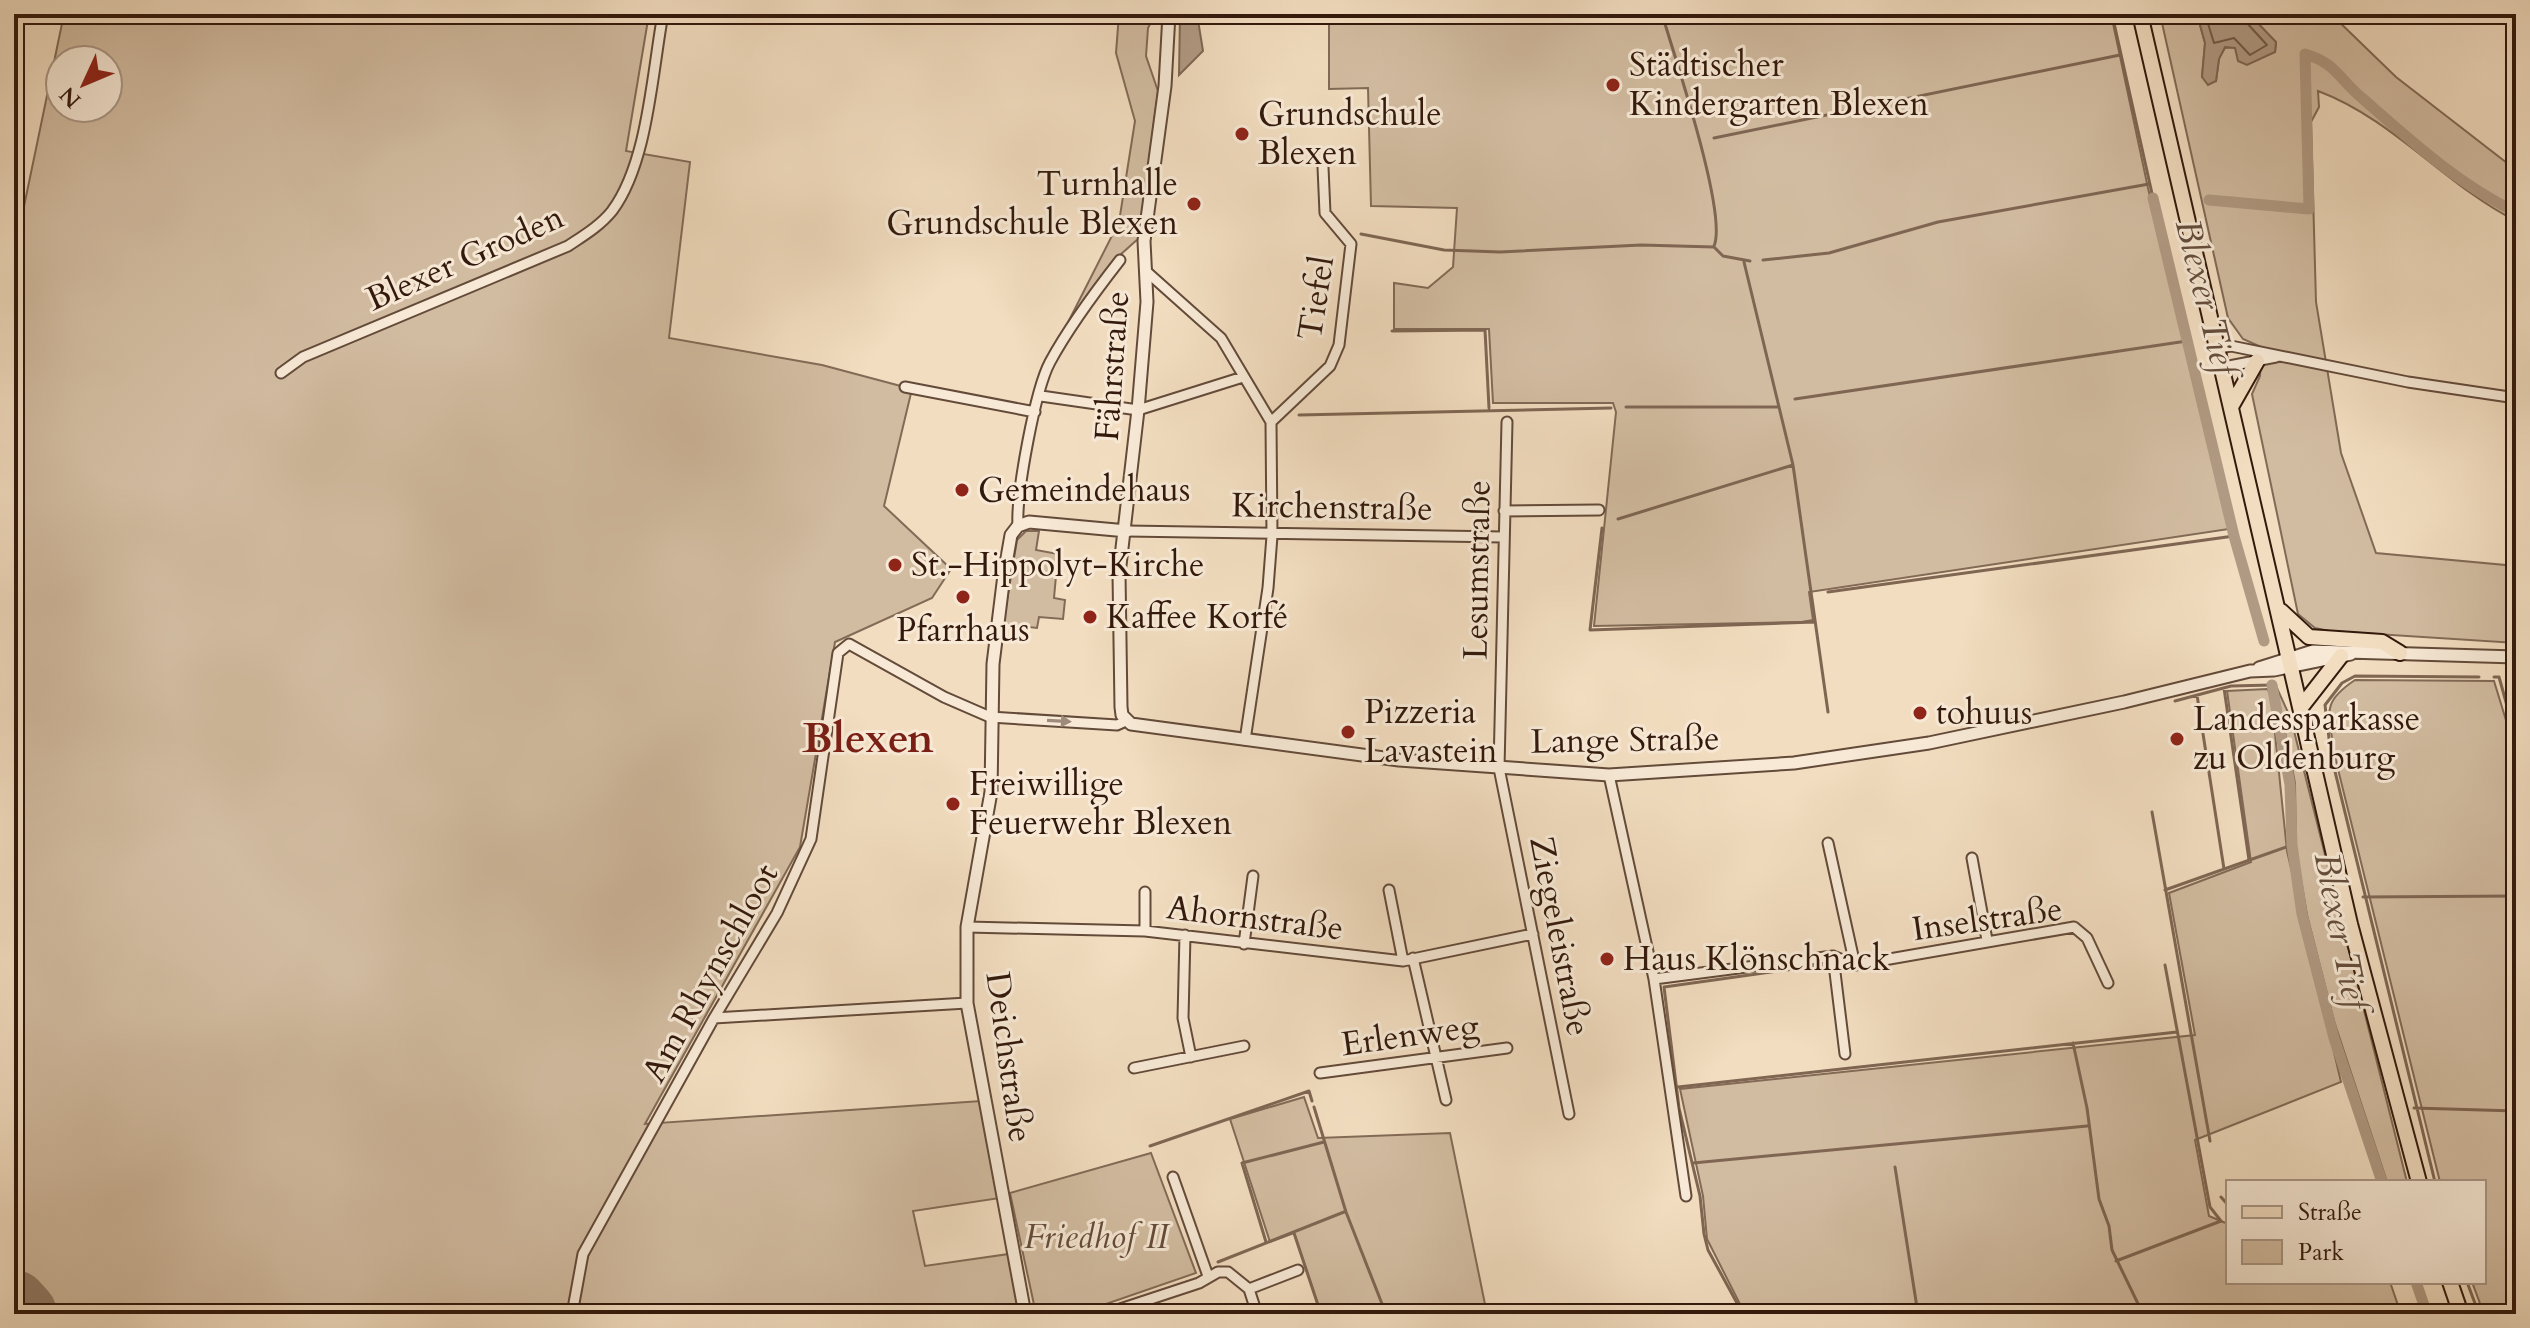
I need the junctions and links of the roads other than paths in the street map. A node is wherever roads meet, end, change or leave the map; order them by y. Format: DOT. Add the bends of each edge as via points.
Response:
graph roads {
  1 [pos="663,14"];
  2 [pos="1169,14"];
  3 [pos="2140,14"];
  4 [pos="1323,167"];
  5 [pos="1120,260"];
  6 [pos="1147,272"];
  7 [pos="2219,348"];
  8 [pos="2280,356"];
  9 [pos="2257,361"];
  10 [pos="2224,367"];
  11 [pos="281,373"];
  12 [pos="1243,377"];
  13 [pos="905,387"];
  14 [pos="1041,396"];
  15 [pos="2516,398"];
  16 [pos="2232,405"];
  17 [pos="1138,410"];
  18 [pos="1035,412"];
  19 [pos="1271,422"];
  20 [pos="1507,422"];
  21 [pos="1599,510"];
  22 [pos="1504,511"];
  23 [pos="1018,526"];
  24 [pos="1127,531"];
  25 [pos="1272,536"];
  26 [pos="1503,537"];
  27 [pos="2280,610"];
  28 [pos="849,644"];
  29 [pos="2400,653"];
  30 [pos="2346,655"];
  31 [pos="2516,657"];
  32 [pos="2291,661"];
  33 [pos="2302,706"];
  34 [pos="990,717"];
  35 [pos="1126,721"];
  36 [pos="1245,740"];
  37 [pos="1499,768"];
  38 [pos="1609,775"];
  39 [pos="1828,843"];
  40 [pos="1972,858"];
  41 [pos="1253,876"];
  42 [pos="1389,890"];
  43 [pos="1145,892"];
  44 [pos="967,927"];
  45 [pos="1145,931"];
  46 [pos="1533,934"];
  47 [pos="1185,935"];
  48 [pos="1987,940"];
  49 [pos="1244,944"];
  50 [pos="1833,956"];
  51 [pos="1408,959"];
  52 [pos="1855,965"];
  53 [pos="1654,979"];
  54 [pos="2108,983"];
  55 [pos="967,1003"];
  56 [pos="714,1018"];
  57 [pos="1244,1046"];
  58 [pos="1507,1048"];
  59 [pos="1845,1054"];
  60 [pos="1191,1057"];
  61 [pos="1439,1057"];
  62 [pos="1134,1068"];
  63 [pos="1320,1073"];
  64 [pos="1446,1100"];
  65 [pos="1569,1114"];
  66 [pos="1173,1177"];
  67 [pos="2418,1180"];
  68 [pos="1686,1196"];
  69 [pos="1298,1270"];
  70 [pos="1208,1276"];
  71 [pos="2451,1284"];
  72 [pos="1249,1289"];
  73 [pos="1133,1309"];
  74 [pos="572,1314"];
  75 [pos="1025,1314"];
  76 [pos="1105,1314"];
  77 [pos="1257,1314"];
  78 [pos="2461,1314"];
  1 -- 11 [label="street, Blexer Groden" via="634,169 612,211 596,227 568,246 303,357"];
  2 -- 6 [label="street, Fährstraße" via="1144,241"];
  3 -- 7 [label="main road"];
  4 -- 19 [label="street, Tiefel" via="1325,213 1351,244 1339,345 1330,366"];
  5 -- 14 [label="street, Deichstraße" via="1048,365"];
  6 -- 12 [label="street" via="1221,338"];
  6 -- 17 [label="street, Fährstraße"];
  7 -- 8 [label="street"];
  7 -- 10 [label="main road"];
  8 -- 9 [label="street"];
  8 -- 15 [label="street"];
  9 -- 10 [label="street"];
  9 -- 16 [label="main road"];
  10 -- 16 [label="main road"];
  12 -- 17 [label="street"];
  12 -- 19 [label="street"];
  13 -- 18 [label="street"];
  14 -- 17 [label="street"];
  14 -- 18 [label="street, Deichstraße"];
  16 -- 27 [label="main road"];
  17 -- 24 [label="street, Fährstraße"];
  18 -- 23 [label="street, Deichstraße"];
  19 -- 25 [label="street"];
  20 -- 22 [label="street, Lesumstraße"];
  21 -- 22 [label="street"];
  22 -- 26 [label="street, Lesumstraße"];
  23 -- 24 [label="street, Kirchenstraße" via="1029,522"];
  23 -- 34 [label="street, Deichstraße" via="1011,535 1004,575"];
  24 -- 25 [label="street, Kirchenstraße"];
  24 -- 35 [label="street, Fährstraße" via="1118,596 1121,707"];
  25 -- 26 [label="street, Kirchenstraße"];
  25 -- 36 [label="street"];
  26 -- 37 [label="street, Lesumstraße"];
  27 -- 29 [label="main road" via="2309,637 2382,642"];
  27 -- 32 [label="main road"];
  28 -- 34 [label="street, Lange Straße"];
  28 -- 56 [label="street, Am Rhynschloot" via="838,653 834,671 811,839 777,913"];
  29 -- 30 [label="street, Lange Straße"];
  29 -- 31 [label="street, Lange Straße"];
  30 -- 32 [label="street, Lange Straße"];
  30 -- 33 [label="main road"];
  32 -- 33 [label="main road"];
  32 -- 38 [label="street, Lange Straße" via="1929,743 1794,763"];
  33 -- 67 [label="main road" via="2350,924"];
  34 -- 35 [label="street, Lange Straße, one-way" via="1117,725"];
  34 -- 44 [label="street, Deichstraße" via="991,792"];
  35 -- 36 [label="street, Lange Straße"];
  36 -- 37 [label="street, Lange Straße"];
  37 -- 38 [label="street, Lange Straße"];
  37 -- 46 [label="street, Ziegeleistraße"];
  38 -- 53 [label="street"];
  39 -- 52 [label="street"];
  40 -- 48 [label="street"];
  41 -- 49 [label="street"];
  42 -- 51 [label="street"];
  43 -- 45 [label="street"];
  44 -- 45 [label="street, Ahornstraße"];
  44 -- 55 [label="street, Deichstraße"];
  45 -- 47 [label="street, Ahornstraße"];
  46 -- 51 [label="street, Ahornstraße"];
  46 -- 65 [label="street, Ziegeleistraße"];
  47 -- 49 [label="street, Ahornstraße"];
  47 -- 60 [label="street" via="1183,1018"];
  48 -- 52 [label="street, Inselstraße"];
  48 -- 54 [label="street, Inselstraße" via="2074,927 2087,938"];
  49 -- 51 [label="street, Ahornstraße"];
  50 -- 52 [label="street"];
  50 -- 53 [label="street"];
  50 -- 59 [label="street"];
  51 -- 61 [label="street"];
  53 -- 68 [label="street"];
  55 -- 56 [label="street"];
  55 -- 75 [label="street, Deichstraße"];
  56 -- 74 [label="street, Am Rhynschloot" via="583,1254"];
  57 -- 60 [label="street"];
  58 -- 61 [label="street, Erlenweg"];
  60 -- 62 [label="street"];
  61 -- 63 [label="street, Erlenweg"];
  61 -- 64 [label="street"];
  66 -- 70 [label="street"];
  69 -- 72 [label="street"];
  70 -- 72 [label="street" via="1228,1272"];
  70 -- 73 [label="street"];
  71 -- 78 [label="main road"];
  72 -- 77 [label="street"];
  73 -- 76 [label="street"];
}
